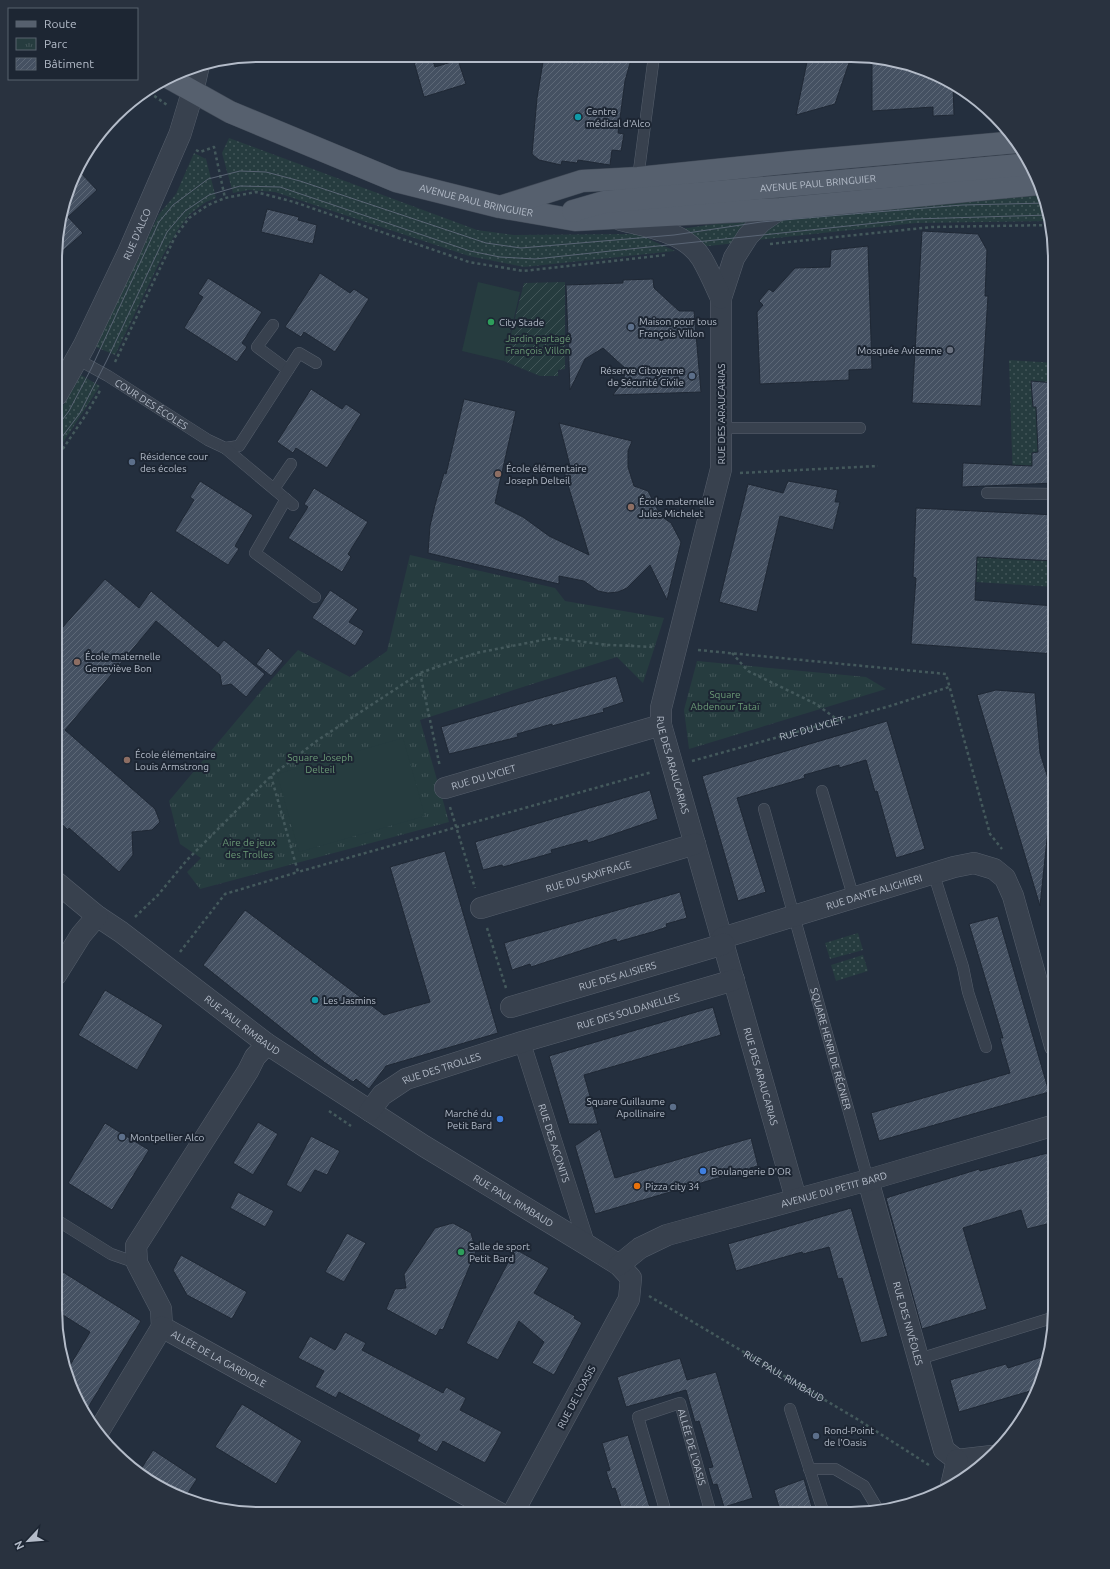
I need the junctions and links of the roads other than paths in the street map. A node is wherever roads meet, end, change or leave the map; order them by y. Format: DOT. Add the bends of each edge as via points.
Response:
graph roads {
  1 [pos="653,62"];
  2 [pos="197,72"];
  3 [pos="175,81"];
  4 [pos="193,91"];
  5 [pos="1010,143"];
  6 [pos="1024,165"];
  7 [pos="638,178"];
  8 [pos="1033,185"];
  9 [pos="543,194"];
  10 [pos="500,207"];
  11 [pos="780,209"];
  12 [pos="607,210"];
  13 [pos="721,298"];
  14 [pos="273,325"];
  15 [pos="77,359"];
  16 [pos="316,363"];
  17 [pos="288,370"];
  18 [pos="62,384"];
  19 [pos="721,428"];
  20 [pos="860,428"];
  21 [pos="225,448"];
  22 [pos="290,464"];
  23 [pos="274,489"];
  24 [pos="987,493"];
  25 [pos="1048,494"];
  26 [pos="315,597"];
  27 [pos="661,725"];
  28 [pos="445,788"];
  29 [pos="822,791"];
  30 [pos="764,809"];
  31 [pos="695,844"];
  32 [pos="934,874"];
  33 [pos="62,887"];
  34 [pos="854,899"];
  35 [pos="481,908"];
  36 [pos="97,916"];
  37 [pos="794,916"];
  38 [pos="723,941"];
  39 [pos="62,965"];
  40 [pos="734,980"];
  41 [pos="511,1007"];
  42 [pos="1048,1021"];
  43 [pos="522,1042"];
  44 [pos="267,1044"];
  45 [pos="986,1047"];
  46 [pos="370,1111"];
  47 [pos="1048,1127"];
  48 [pos="868,1180"];
  49 [pos="796,1199"];
  50 [pos="62,1223"];
  51 [pos="587,1245"];
  52 [pos="137,1263"];
  53 [pos="625,1272"];
  54 [pos="1048,1319"];
  55 [pos="162,1327"];
  56 [pos="919,1359"];
  57 [pos="790,1409"];
  58 [pos="101,1427"];
  59 [pos="982,1457"];
  60 [pos="957,1460"];
  61 [pos="809,1469"];
  62 [pos="953,1479"];
  63 [pos="876,1505"];
  64 [pos="488,1507"];
  65 [pos="516,1507"];
  66 [pos="664,1507"];
  67 [pos="709,1507"];
  68 [pos="822,1507"];
  1 -- 7 [label="lane"];
  2 -- 4 [label="street, RUE D'ALCO"];
  3 -- 4 [label="main road, AVENUE PAUL BRINGUIER"];
  4 -- 10 [label="main road, AVENUE PAUL BRINGUIER" via="236,115 396,181"];
  4 -- 15 [label="street, RUE D'ALCO" via="176,145 128,254"];
  5 -- 7 [label="main road"];
  6 -- 12 [label="main road, AVENUE PAUL BRINGUIER"];
  7 -- 9 [label="main road" via="582,181"];
  8 -- 11 [label="main road, AVENUE PAUL BRINGUIER"];
  9 -- 10 [label="main road"];
  9 -- 12 [label="main road"];
  10 -- 12 [label="main road, AVENUE PAUL BRINGUIER" via="575,220"];
  11 -- 12 [label="main road, AVENUE PAUL BRINGUIER"];
  11 -- 13 [label="street, RUE DES ARAUCARIAS" via="761,222 748,236 734,258"];
  12 -- 13 [label="street, RUE DES ARAUCARIAS" via="667,233 687,244 702,259"];
  13 -- 19 [label="street, RUE DES ARAUCARIAS"];
  14 -- 17 [label="lane" via="257,347"];
  15 -- 18 [label="street, RUE D'ALCO"];
  15 -- 21 [label="lane, COUR DES ÉCOLES"];
  16 -- 17 [label="lane" via="299,353"];
  17 -- 21 [label="lane" via="239,446"];
  19 -- 20 [label="lane"];
  19 -- 27 [label="street, RUE DES ARAUCARIAS" via="721,469 661,708"];
  21 -- 23 [label="lane, COUR DES ÉCOLES"];
  22 -- 23 [label="lane"];
  23 -- 26 [label="lane, COUR DES ÉCOLES" via="289,502 255,553"];
  24 -- 25 [label="lane"];
  27 -- 28 [label="street, RUE DU LYCIET"];
  27 -- 31 [label="street, RUE DES ARAUCARIAS"];
  29 -- 34 [label="lane"];
  30 -- 37 [label="lane, SQUARE HENRI DE RÉGNIER"];
  31 -- 35 [label="street, RUE DU SAXIFRAGE"];
  31 -- 38 [label="street, RUE DES ARAUCARIAS"];
  32 -- 34 [label="street, RUE DANTE ALIGHIERI"];
  32 -- 42 [label="street, RUE DANTE ALIGHIERI" via="974,863 994,869 1005,878 1013,896"];
  32 -- 45 [label="lane"];
  33 -- 36 [label="street, RUE PAUL RIMBAUD"];
  34 -- 37 [label="street, RUE DANTE ALIGHIERI"];
  36 -- 39 [label="street" via="81,935"];
  36 -- 44 [label="street, RUE PAUL RIMBAUD"];
  37 -- 38 [label="street, RUE DANTE ALIGHIERI"];
  37 -- 48 [label="lane, SQUARE HENRI DE RÉGNIER"];
  38 -- 40 [label="street, RUE DES ARAUCARIAS"];
  38 -- 41 [label="street, RUE DES ALISIERS"];
  40 -- 43 [label="street, RUE DES SOLDANELLES"];
  40 -- 49 [label="street, RUE DES ARAUCARIAS"];
  43 -- 46 [label="street, RUE DES TROLLES" via="406,1079 382,1095"];
  43 -- 51 [label="street, RUE DES ACONITS"];
  44 -- 46 [label="street, RUE PAUL RIMBAUD"];
  44 -- 52 [label="street, ALLÉE DE LA GARDIOLE" via="254,1057 248,1071 136,1246"];
  46 -- 51 [label="street, RUE PAUL RIMBAUD"];
  47 -- 48 [label="street, AVENUE DU PETIT BARD"];
  48 -- 49 [label="street, AVENUE DU PETIT BARD"];
  48 -- 56 [label="street, RUE DES NIVÉOLES"];
  49 -- 53 [label="street, AVENUE DU PETIT BARD" via="667,1235 640,1248"];
  50 -- 52 [label="lane" via="111,1254"];
  51 -- 53 [label="street, RUE PAUL RIMBAUD"];
  52 -- 55 [label="street, ALLÉE DE LA GARDIOLE" via="161,1309"];
  53 -- 65 [label="street, RUE DE L'OASIS" via="629,1299"];
  54 -- 56 [label="lane"];
  55 -- 58 [label="street"];
  55 -- 64 [label="street, ALLÉE DE LA GARDIOLE"];
  56 -- 60 [label="street, RUE DES NIVÉOLES" via="944,1450"];
  57 -- 61 [label="lane"];
  59 -- 60 [label="street"];
  60 -- 62 [label="street"];
  61 -- 63 [label="lane" via="835,1469 864,1486"];
  61 -- 68 [label="lane"];
  66 -- 67 [label="lane, ALLÉE DE L'OASIS" via="638,1417 680,1403"];
}
